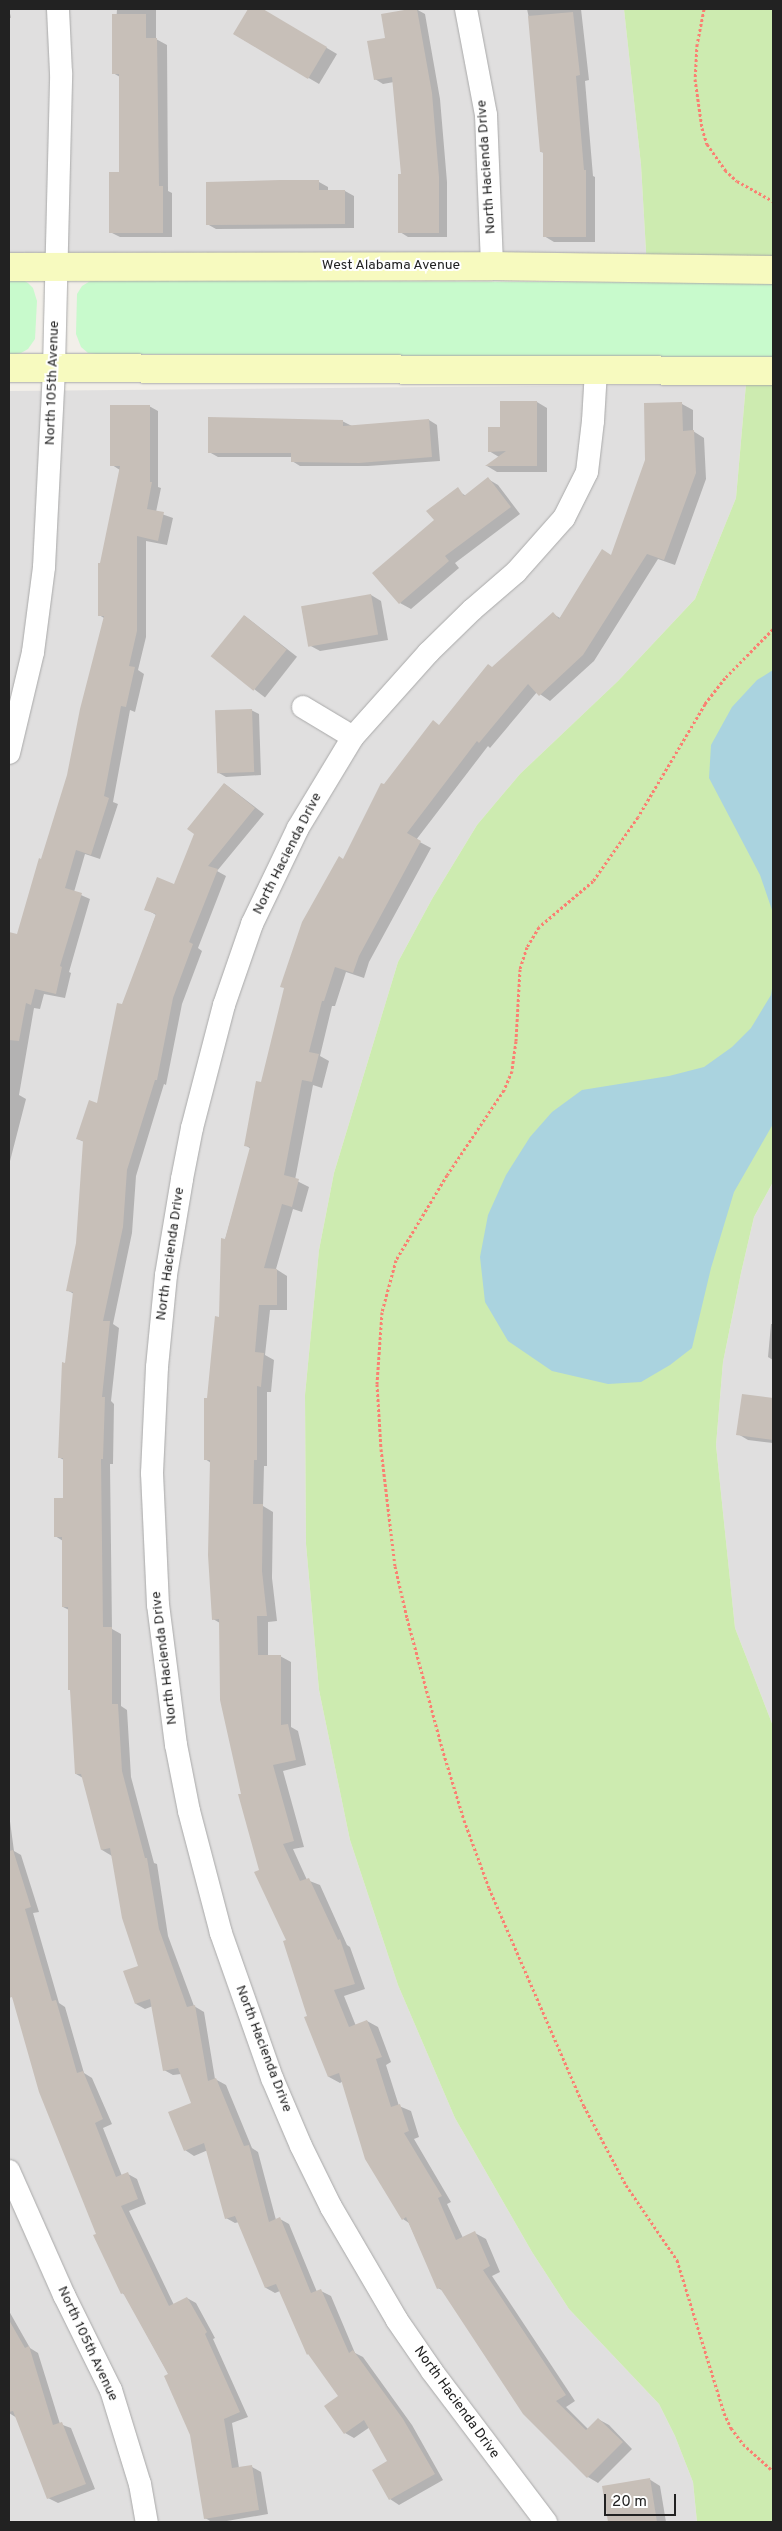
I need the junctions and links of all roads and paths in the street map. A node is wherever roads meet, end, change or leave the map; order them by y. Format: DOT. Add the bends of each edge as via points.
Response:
graph roads {
  1 [pos="58,9"];
  2 [pos="466,9"];
  3 [pos="704,9"];
  4 [pos="773,201"];
  5 [pos="492,266"];
  6 [pos="9,267"];
  7 [pos="56,267"];
  8 [pos="773,270"];
  9 [pos="9,368"];
  10 [pos="54,368"];
  11 [pos="596,370"];
  12 [pos="773,371"];
  13 [pos="773,629"];
  14 [pos="303,708"];
  15 [pos="353,737"];
  16 [pos="9,753"];
  17 [pos="9,2171"];
  18 [pos="773,2471"];
  19 [pos="147,2522"];
  20 [pos="546,2522"];
  1 -- 7 [label="street, North 105th Avenue" via="61,73"];
  2 -- 5 [label="street, North Hacienda Drive" via="486,116"];
  3 -- 4 [label="path" via="695,79 707,144 725,170"];
  5 -- 7 [label="street, West Alabama Avenue"];
  5 -- 8 [label="street, West Alabama Avenue"];
  6 -- 7 [label="street, West Alabama Avenue"];
  7 -- 10 [label="street, North 105th Avenue"];
  9 -- 10 [label="street"];
  10 -- 11 [label="street"];
  10 -- 16 [label="street, North 105th Avenue" via="44,568 33,652"];
  11 -- 12 [label="street"];
  11 -- 15 [label="street, North Hacienda Drive" via="587,472 564,518 516,572 428,653"];
  13 -- 18 [label="path" via="725,678 705,704 638,816 593,881 539,927 527,947 520,968 512,1071 504,1090 396,1260 382,1312 377,1384 381,1449 399,1583 442,1748 482,1871 584,2106 626,2184 677,2260 731,2428 743,2444"];
  14 -- 15 [label="street"];
  15 -- 20 [label="street, North Hacienda Drive" via="298,828 252,924 224,1005 192,1128 166,1275 157,1367 152,1473 158,1605 176,1745 193,1828 221,1933 272,2078 331,2207 397,2320"];
  17 -- 19 [label="street, North 105th Avenue" via="110,2390 136,2468"];
}
